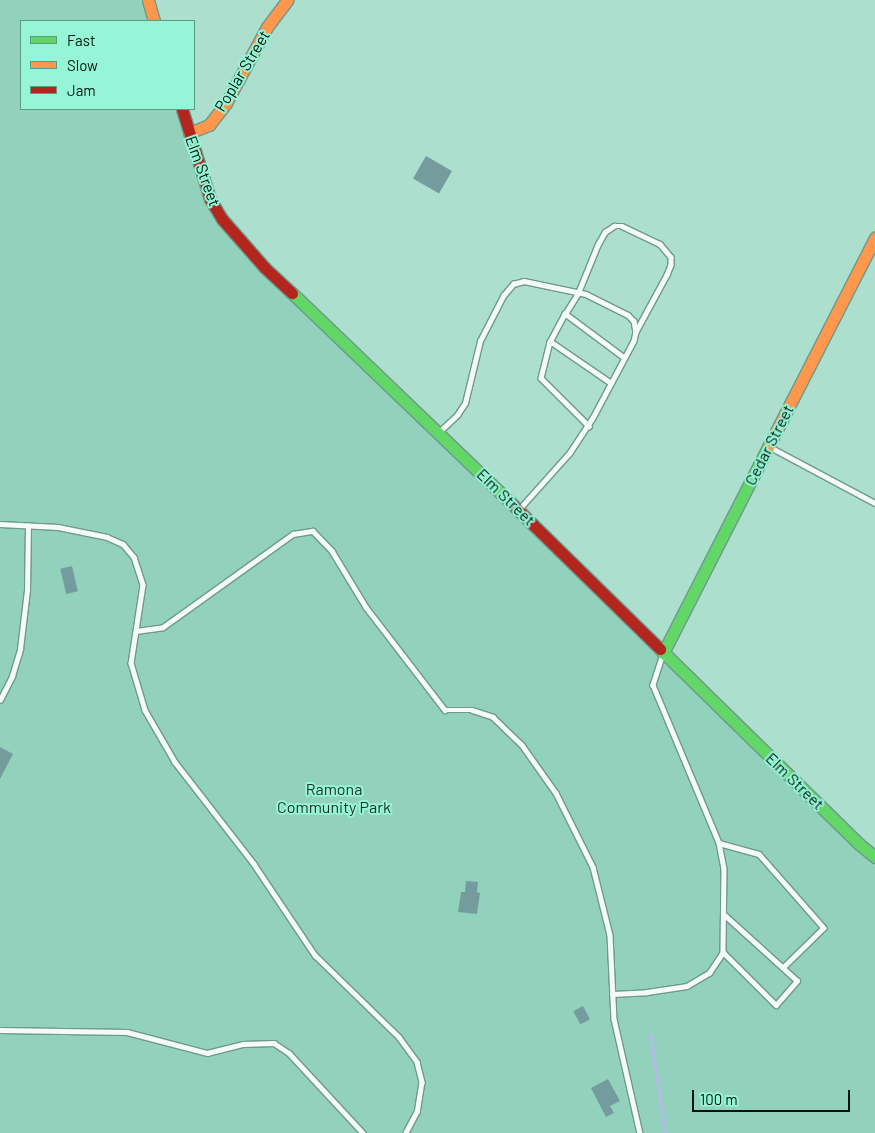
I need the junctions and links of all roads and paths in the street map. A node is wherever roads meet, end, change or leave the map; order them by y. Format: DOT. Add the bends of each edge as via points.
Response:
graph roads {
  1 [pos="148,0"];
  2 [pos="288,0"];
  3 [pos="154,20"];
  4 [pos="182,110"];
  5 [pos="189,134"];
  6 [pos="875,238"];
  7 [pos="578,292"];
  8 [pos="565,314"];
  9 [pos="636,332"];
  10 [pos="550,341"];
  11 [pos="624,358"];
  12 [pos="611,383"];
  13 [pos="589,426"];
  14 [pos="438,433"];
  15 [pos="769,446"];
  16 [pos="875,503"];
  17 [pos="520,510"];
  18 [pos="0,524"];
  19 [pos="28,526"];
  20 [pos="136,631"];
  21 [pos="663,653"];
  22 [pos="0,700"];
  23 [pos="719,843"];
  24 [pos="875,857"];
  25 [pos="725,916"];
  26 [pos="723,952"];
  27 [pos="783,968"];
  28 [pos="612,994"];
  29 [pos="0,1030"];
  30 [pos="363,1133"];
  31 [pos="406,1133"];
  32 [pos="640,1133"];
  1 -- 3 [label="street"];
  2 -- 5 [label="street, Poplar Street" via="267,27 226,103 209,124"];
  4 -- 5 [label="street, Elm Street"];
  5 -- 14 [label="street, Elm Street" via="210,199 222,219 265,268"];
  6 -- 15 [label="street, Cedar Street"];
  7 -- 8 [label="lane"];
  7 -- 9 [label="lane" via="628,315 634,321"];
  7 -- 9 [label="lane" via="598,244 605,232 614,226 622,226 660,244 671,257 671,265"];
  7 -- 14 [label="lane" via="524,281 513,284 503,296 480,341 465,403"];
  8 -- 10 [label="lane"];
  8 -- 11 [label="lane"];
  9 -- 11 [label="lane"];
  10 -- 12 [label="lane"];
  10 -- 13 [label="lane" via="541,378"];
  11 -- 12 [label="lane"];
  12 -- 13 [label="lane"];
  13 -- 17 [label="lane" via="558,468"];
  14 -- 17 [label="street, Elm Street"];
  15 -- 16 [label="lane"];
  15 -- 21 [label="street, Cedar Street"];
  17 -- 21 [label="street, Elm Street"];
  18 -- 19 [label="lane"];
  19 -- 20 [label="lane" via="58,527 107,537 123,544 134,556 143,585"];
  19 -- 22 [label="lane" via="27,590 20,649"];
  20 -- 28 [label="lane" via="163,627 293,534 313,530 332,551 366,607 445,710 472,710 494,717 522,745 556,793 593,867 610,934"];
  20 -- 31 [label="lane" via="131,663 145,710 174,762 254,864 315,955 399,1037 418,1062 422,1082 417,1112"];
  21 -- 23 [label="lane" via="652,685"];
  21 -- 24 [label="street, Elm Street"];
  23 -- 25 [label="lane" via="724,868"];
  23 -- 27 [label="lane" via="759,854 824,928"];
  25 -- 26 [label="lane"];
  25 -- 27 [label="lane"];
  26 -- 27 [label="lane" via="776,1005 797,981"];
  26 -- 28 [label="lane" via="709,973 686,986"];
  28 -- 32 [label="lane" via="614,1019"];
  29 -- 30 [label="lane" via="126,1032 207,1053 243,1044 274,1043 289,1053"];
}
